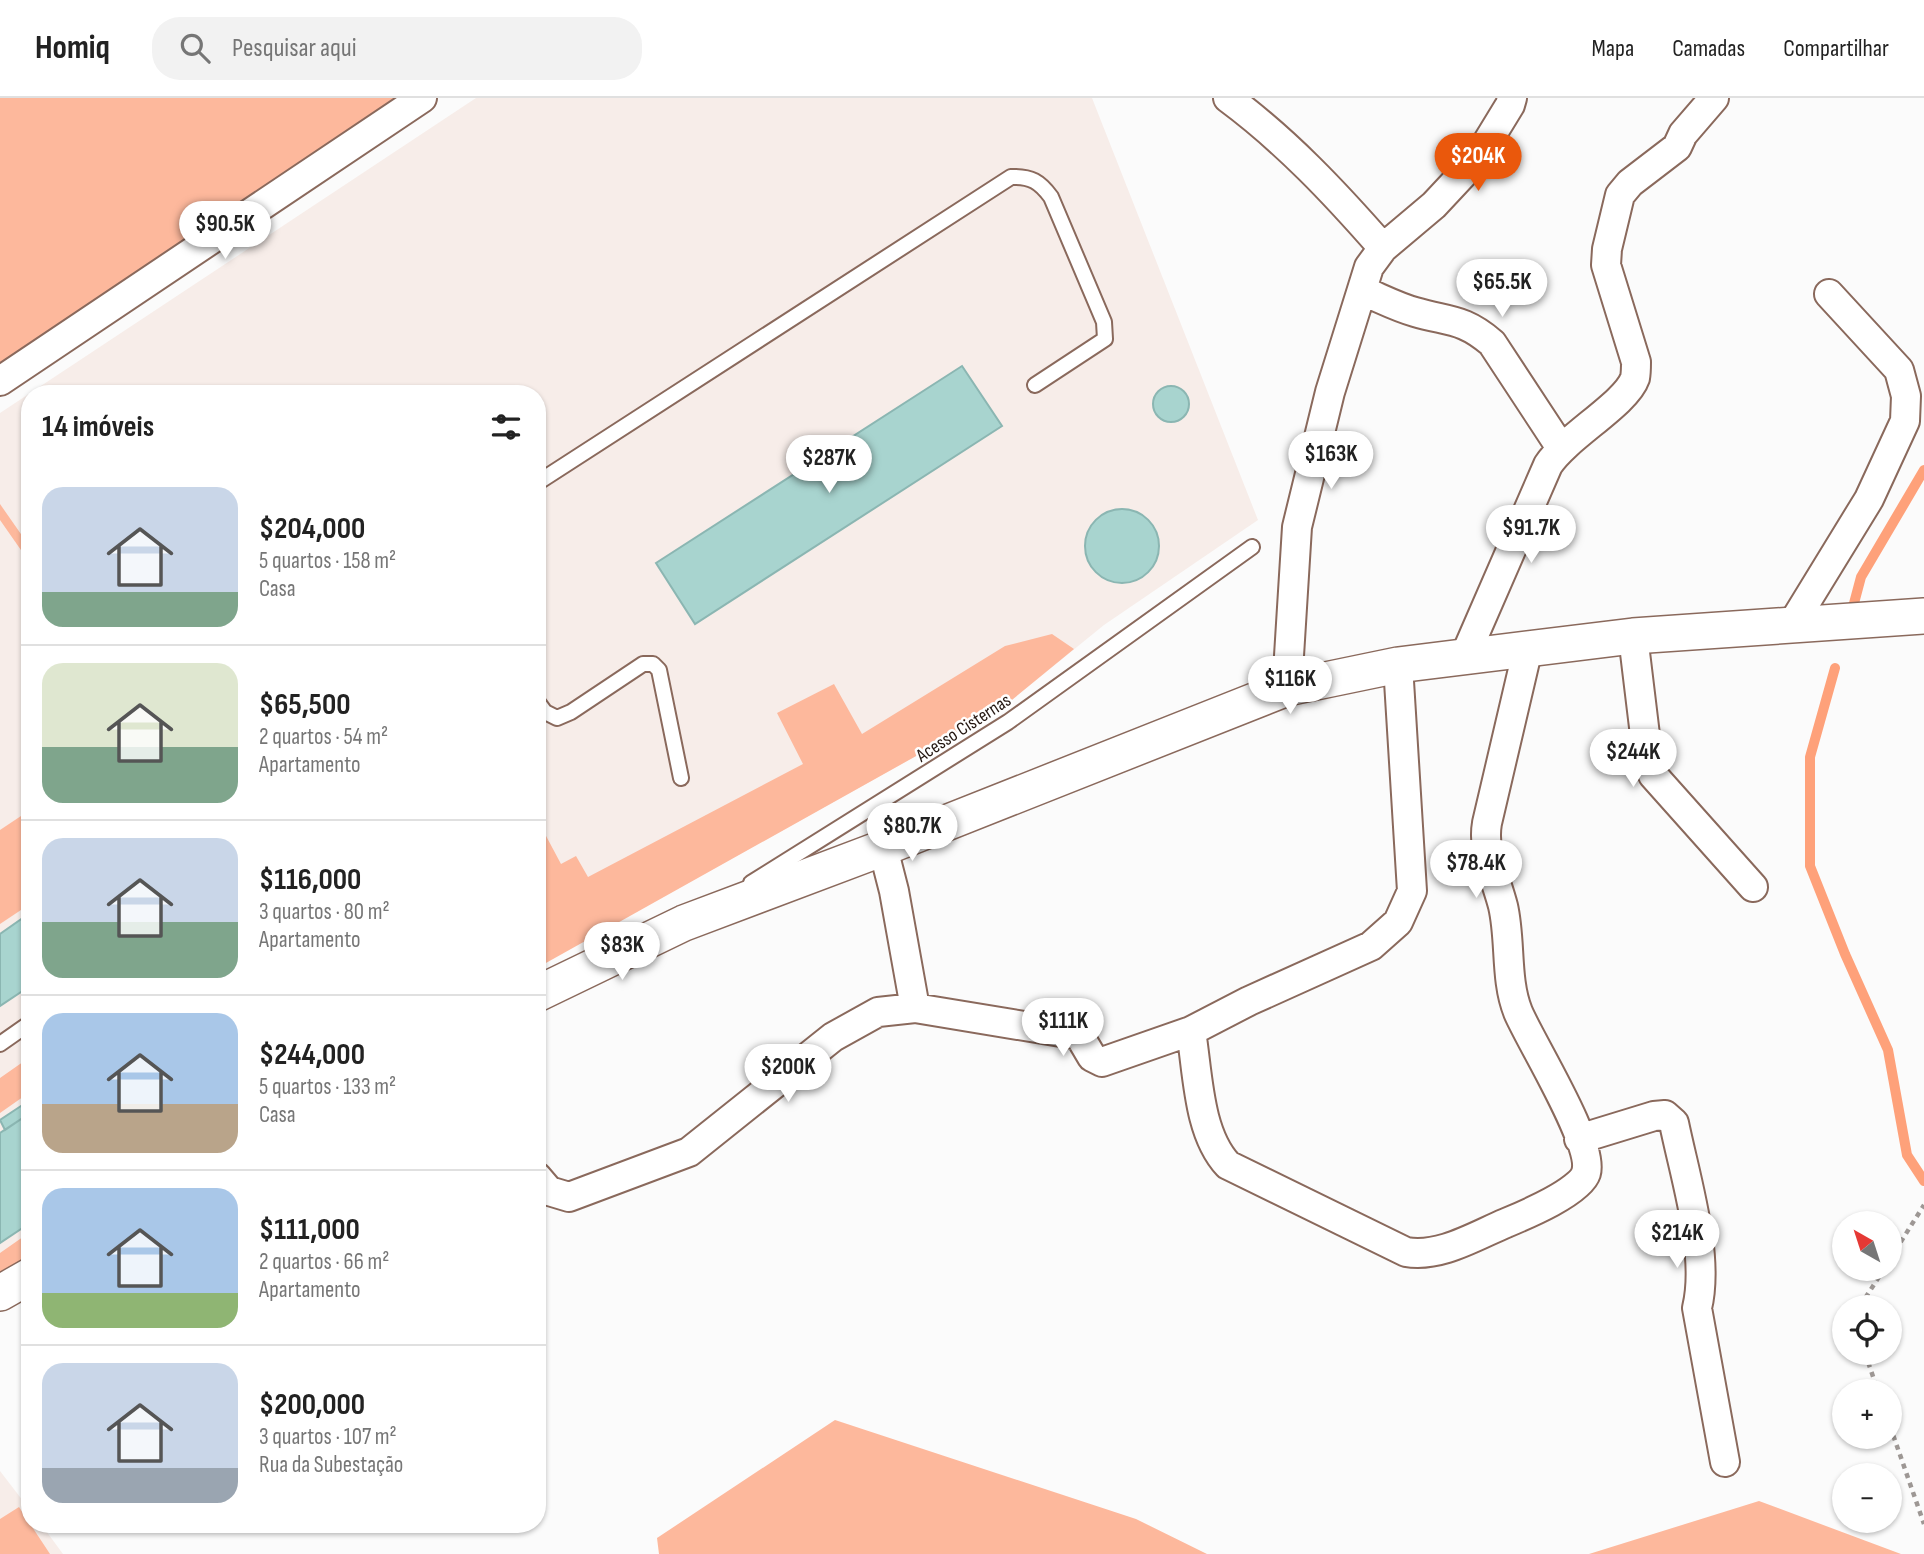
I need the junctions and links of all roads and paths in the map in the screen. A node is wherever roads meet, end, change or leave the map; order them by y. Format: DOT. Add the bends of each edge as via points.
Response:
graph roads {
  1 [pos="422,98"];
  2 [pos="1228,98"];
  3 [pos="1511,98"];
  4 [pos="1714,98"];
  5 [pos="1383,247"];
  6 [pos="1363,291"];
  7 [pos="1829,294"];
  8 [pos="0,381"];
  9 [pos="1035,385"];
  10 [pos="1561,448"];
  11 [pos="546,477"];
  12 [pos="1252,547"];
  13 [pos="1924,616"];
  14 [pos="1793,623"];
  15 [pos="1633,636"];
  16 [pos="1528,648"];
  17 [pos="1464,658"];
  18 [pos="1398,665"];
  19 [pos="1287,688"];
  20 [pos="546,712"];
  21 [pos="681,778"];
  22 [pos="883,848"];
  23 [pos="1753,887"];
  24 [pos="684,923"];
  25 [pos="546,990"];
  26 [pos="915,1008"];
  27 [pos="21,1029"];
  28 [pos="1191,1031"];
  29 [pos="0,1044"];
  30 [pos="1579,1139"];
  31 [pos="546,1188"];
  32 [pos="1924,1205"];
  33 [pos="1902,1240"];
  34 [pos="21,1281"];
  35 [pos="0,1293"];
  36 [pos="1898,1449"];
  37 [pos="1726,1462"];
  38 [pos="1924,1524"];
  1 -- 8 [label="street"];
  2 -- 5 [label="street" via="1267,127"];
  3 -- 5 [label="street" via="1477,159 1434,205"];
  4 -- 10 [label="street" via="1677,147 1620,195 1606,265 1636,362 1635,377 1628,391"];
  5 -- 6 [label="street" via="1369,267"];
  6 -- 10 [label="street" via="1477,329 1492,343"];
  6 -- 19 [label="street" via="1330,392 1297,527"];
  7 -- 14 [label="street" via="1899,370 1906,396 1905,421 1869,499"];
  9 -- 11 [label="lane" via="1105,339 1104,322 1051,197 1042,184 1026,176 1011,177"];
  10 -- 17 [label="street" via="1548,465"];
  12 -- 24 [label="lane, Acesso Cisternas" via="1008,722"];
  13 -- 14 [label="street"];
  14 -- 15 [label="street"];
  15 -- 16 [label="street"];
  15 -- 23 [label="street" via="1653,775"];
  16 -- 17 [label="street"];
  16 -- 30 [label="street" via="1485,842 1504,909 1517,1010"];
  17 -- 18 [label="street"];
  18 -- 19 [label="street"];
  18 -- 28 [label="street" via="1412,891 1398,922 1371,946"];
  19 -- 22 [label="street"];
  20 -- 21 [label="lane" via="557,718 571,712 643,664 653,664 659,670"];
  22 -- 24 [label="street"];
  22 -- 26 [label="street"];
  24 -- 25 [label="street"];
  26 -- 28 [label="street" via="1079,1035 1092,1057 1102,1062"];
  26 -- 31 [label="street" via="878,1012 833,1037 689,1152 569,1197"];
  27 -- 29 [label="lane"];
  28 -- 30 [label="street" via="1208,1133 1228,1165 1406,1252 1424,1256 1440,1250 1533,1212 1581,1182 1587,1164"];
  30 -- 37 [label="street" via="1654,1116 1665,1115 1674,1123 1700,1253 1702,1287 1697,1308"];
  32 -- 33 [label="path"];
  34 -- 35 [label="street"];
  36 -- 38 [label="path"];
}
